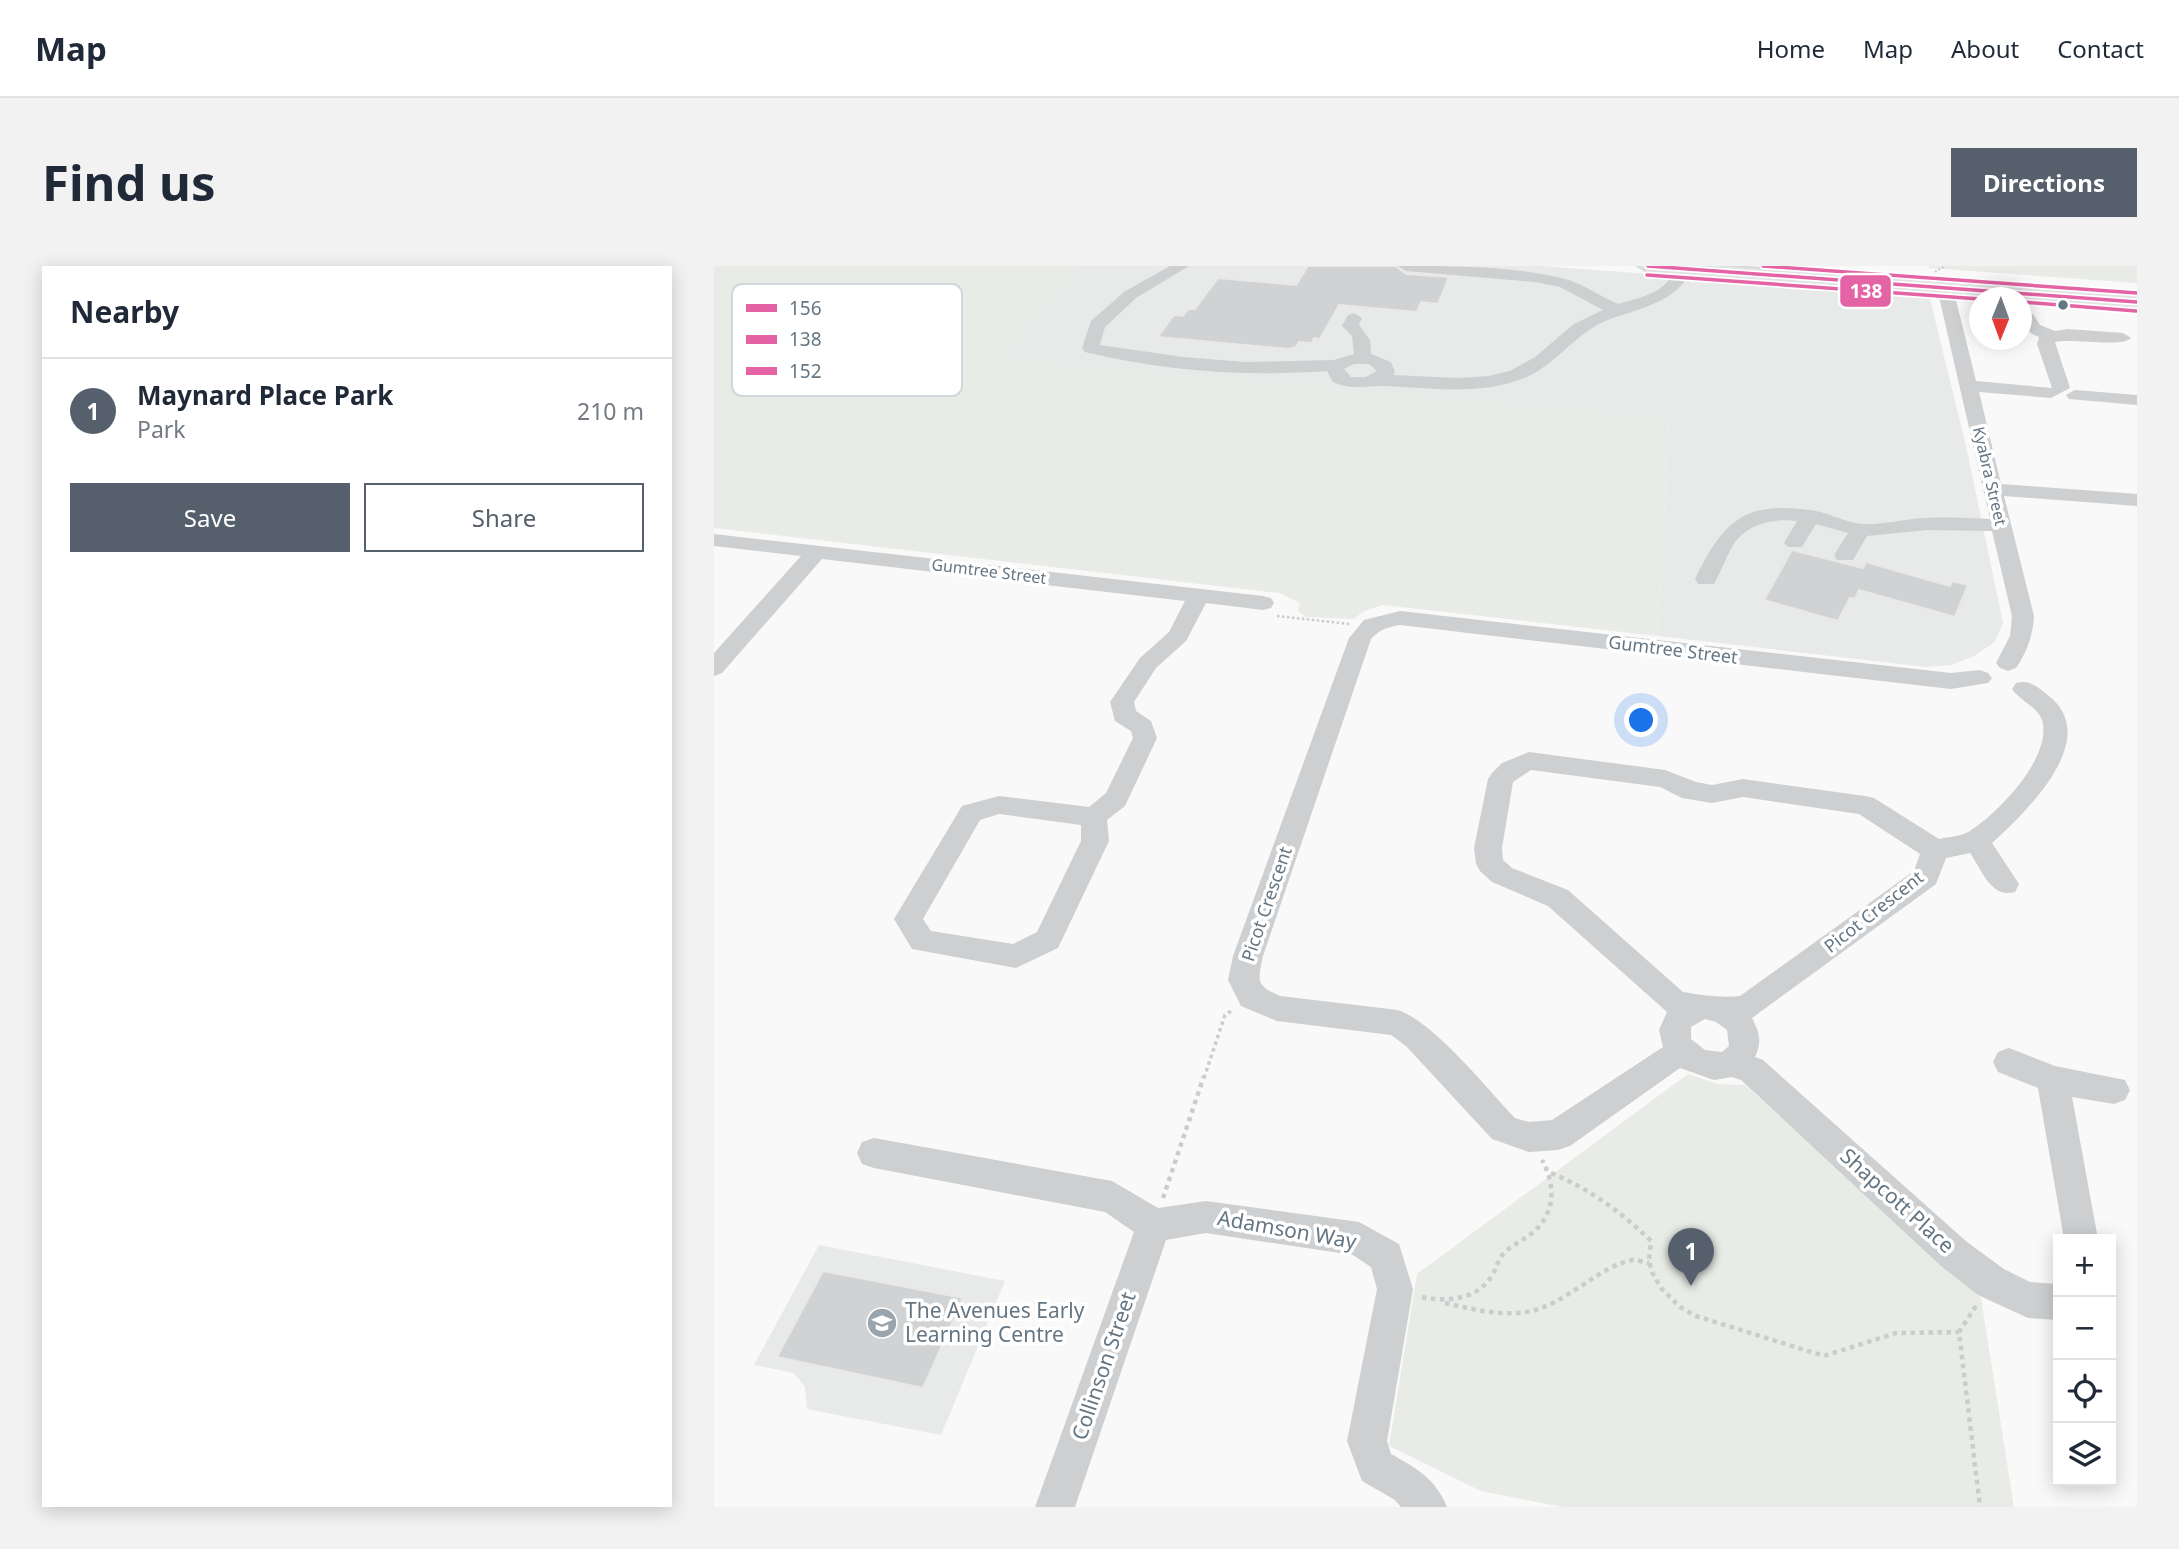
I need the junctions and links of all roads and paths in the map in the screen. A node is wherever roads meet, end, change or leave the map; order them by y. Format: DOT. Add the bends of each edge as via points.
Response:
graph roads {
  1 [pos="1181,266"];
  2 [pos="1406,266"];
  3 [pos="1648,266"];
  4 [pos="1807,266"];
  5 [pos="1684,267"];
  6 [pos="1945,288"];
  7 [pos="2137,292"];
  8 [pos="2137,302"];
  9 [pos="1616,310"];
  10 [pos="1354,318"];
  11 [pos="2032,326"];
  12 [pos="2051,336"];
  13 [pos="2123,339"];
  14 [pos="1362,358"];
  15 [pos="1336,369"];
  16 [pos="1382,374"];
  17 [pos="1968,386"];
  18 [pos="2062,392"];
  19 [pos="2137,400"];
  20 [pos="1992,489"];
  21 [pos="2137,500"];
  22 [pos="1810,516"];
  23 [pos="2001,524"];
  24 [pos="1860,530"];
  25 [pos="714,540"];
  26 [pos="1795,543"];
  27 [pos="817,551"];
  28 [pos="1846,555"];
  29 [pos="1706,579"];
  30 [pos="1199,596"];
  31 [pos="1269,609"];
  32 [pos="1367,627"];
  33 [pos="714,667"];
  34 [pos="2001,687"];
  35 [pos="1094,817"];
  36 [pos="1977,841"];
  37 [pos="1935,850"];
  38 [pos="2005,884"];
  39 [pos="1252,997"];
  40 [pos="1681,1031"];
  41 [pos="1740,1038"];
  42 [pos="2009,1062"];
  43 [pos="2053,1080"];
  44 [pos="2114,1090"];
  45 [pos="1529,1137"];
  46 [pos="874,1153"];
  47 [pos="1551,1173"];
  48 [pos="1154,1225"];
  49 [pos="2080,1234"];
  50 [pos="1649,1263"];
  51 [pos="1991,1282"];
  52 [pos="1395,1289"];
  53 [pos="1441,1302"];
  54 [pos="2053,1302"];
  55 [pos="1959,1332"];
  56 [pos="1055,1507"];
  57 [pos="1427,1507"];
  58 [pos="1980,1507"];
  1 -- 15 [label="street" via="1130,295 1097,325 1091,348 1202,365"];
  2 -- 9 [label="street" via="1535,277 1564,284"];
  3 -- 5 [label="main road"];
  4 -- 7 [label="main road"];
  5 -- 6 [label="main road"];
  5 -- 9 [label="street" via="1675,288"];
  6 -- 8 [label="main road"];
  6 -- 17 [label="street, Kyabra Street"];
  9 -- 16 [label="street" via="1571,334 1527,371 1453,384"];
  10 -- 14 [label="street" via="1350,326 1360,333"];
  11 -- 12 [label="street"];
  12 -- 13 [label="street"];
  12 -- 18 [label="street" via="2045,341"];
  14 -- 15 [label="street"];
  14 -- 16 [label="street" via="1378,361"];
  15 -- 16 [label="street" via="1350,383"];
  17 -- 18 [label="street"];
  17 -- 20 [label="street, Kyabra Street"];
  18 -- 19 [label="street"];
  20 -- 21 [label="street"];
  20 -- 23 [label="street, Kyabra Street"];
  22 -- 24 [label="street"];
  22 -- 26 [label="street"];
  22 -- 29 [label="street" via="1774,513 1744,525 1727,538"];
  23 -- 24 [label="street"];
  23 -- 34 [label="street, Kyabra Street" via="2023,616 2021,636 2008,663 1983,664 1979,671"];
  24 -- 28 [label="street"];
  25 -- 27 [label="street, Gumtree Street"];
  27 -- 30 [label="street, Gumtree Street"];
  27 -- 33 [label="street"];
  30 -- 31 [label="street, Gumtree Street"];
  30 -- 35 [label="street" via="1178,636 1148,663 1122,702 1124,715 1142,727 1145,738 1116,799"];
  31 -- 32 [label="path"];
  32 -- 34 [label="street, Gumtree Street" via="1400,618"];
  32 -- 39 [label="street, Picot Crescent" via="1248,956 1243,980"];
  34 -- 36 [label="street" via="2048,708 2055,723 2053,742 2044,769 2022,800"];
  35 -- 35 [label="street" via="1095,841 1048,940 1016,956 922,941 908,919 971,813 999,805"];
  36 -- 37 [label="street, Picot Crescent"];
  36 -- 38 [label="street"];
  37 -- 40 [label="street" via="1865,804 1743,788 1712,794 1691,791 1665,779 1529,761 1511,769 1501,779 1488,848 1490,864 1502,875 1558,898"];
  37 -- 41 [label="street, Picot Crescent" via="1926,877"];
  39 -- 45 [label="street" via="1277,1009 1398,1023 1417,1037 1504,1129"];
  39 -- 48 [label="path" via="1225,1015"];
  40 -- 41 [label="street" via="1715,1007"];
  40 -- 41 [label="street" via="1711,1066"];
  40 -- 45 [label="street" via="1558,1135"];
  41 -- 51 [label="street, Shapcott Place" via="1954,1254"];
  42 -- 43 [label="street"];
  43 -- 44 [label="street"];
  43 -- 49 [label="street"];
  45 -- 47 [label="path"];
  46 -- 48 [label="street" via="1112,1197"];
  47 -- 50 [label="path" via="1577,1183 1632,1222 1651,1241"];
  47 -- 53 [label="path" via="1553,1205 1535,1230 1501,1256 1492,1278 1469,1297"];
  48 -- 52 [label="street, Adamson Way" via="1206,1217 1359,1239 1386,1256"];
  48 -- 56 [label="street, Collinson Street"];
  50 -- 53 [label="path" via="1634,1260 1569,1296 1527,1312 1491,1313"];
  50 -- 55 [label="path" via="1681,1310 1824,1356 1915,1330"];
  51 -- 54 [label="street, Shapcott Place" via="2028,1300"];
  51 -- 55 [label="path"];
  52 -- 53 [label="path"];
  52 -- 57 [label="street, Adamson Way" via="1367,1441 1376,1467 1409,1486"];
  55 -- 58 [label="path"];
}
